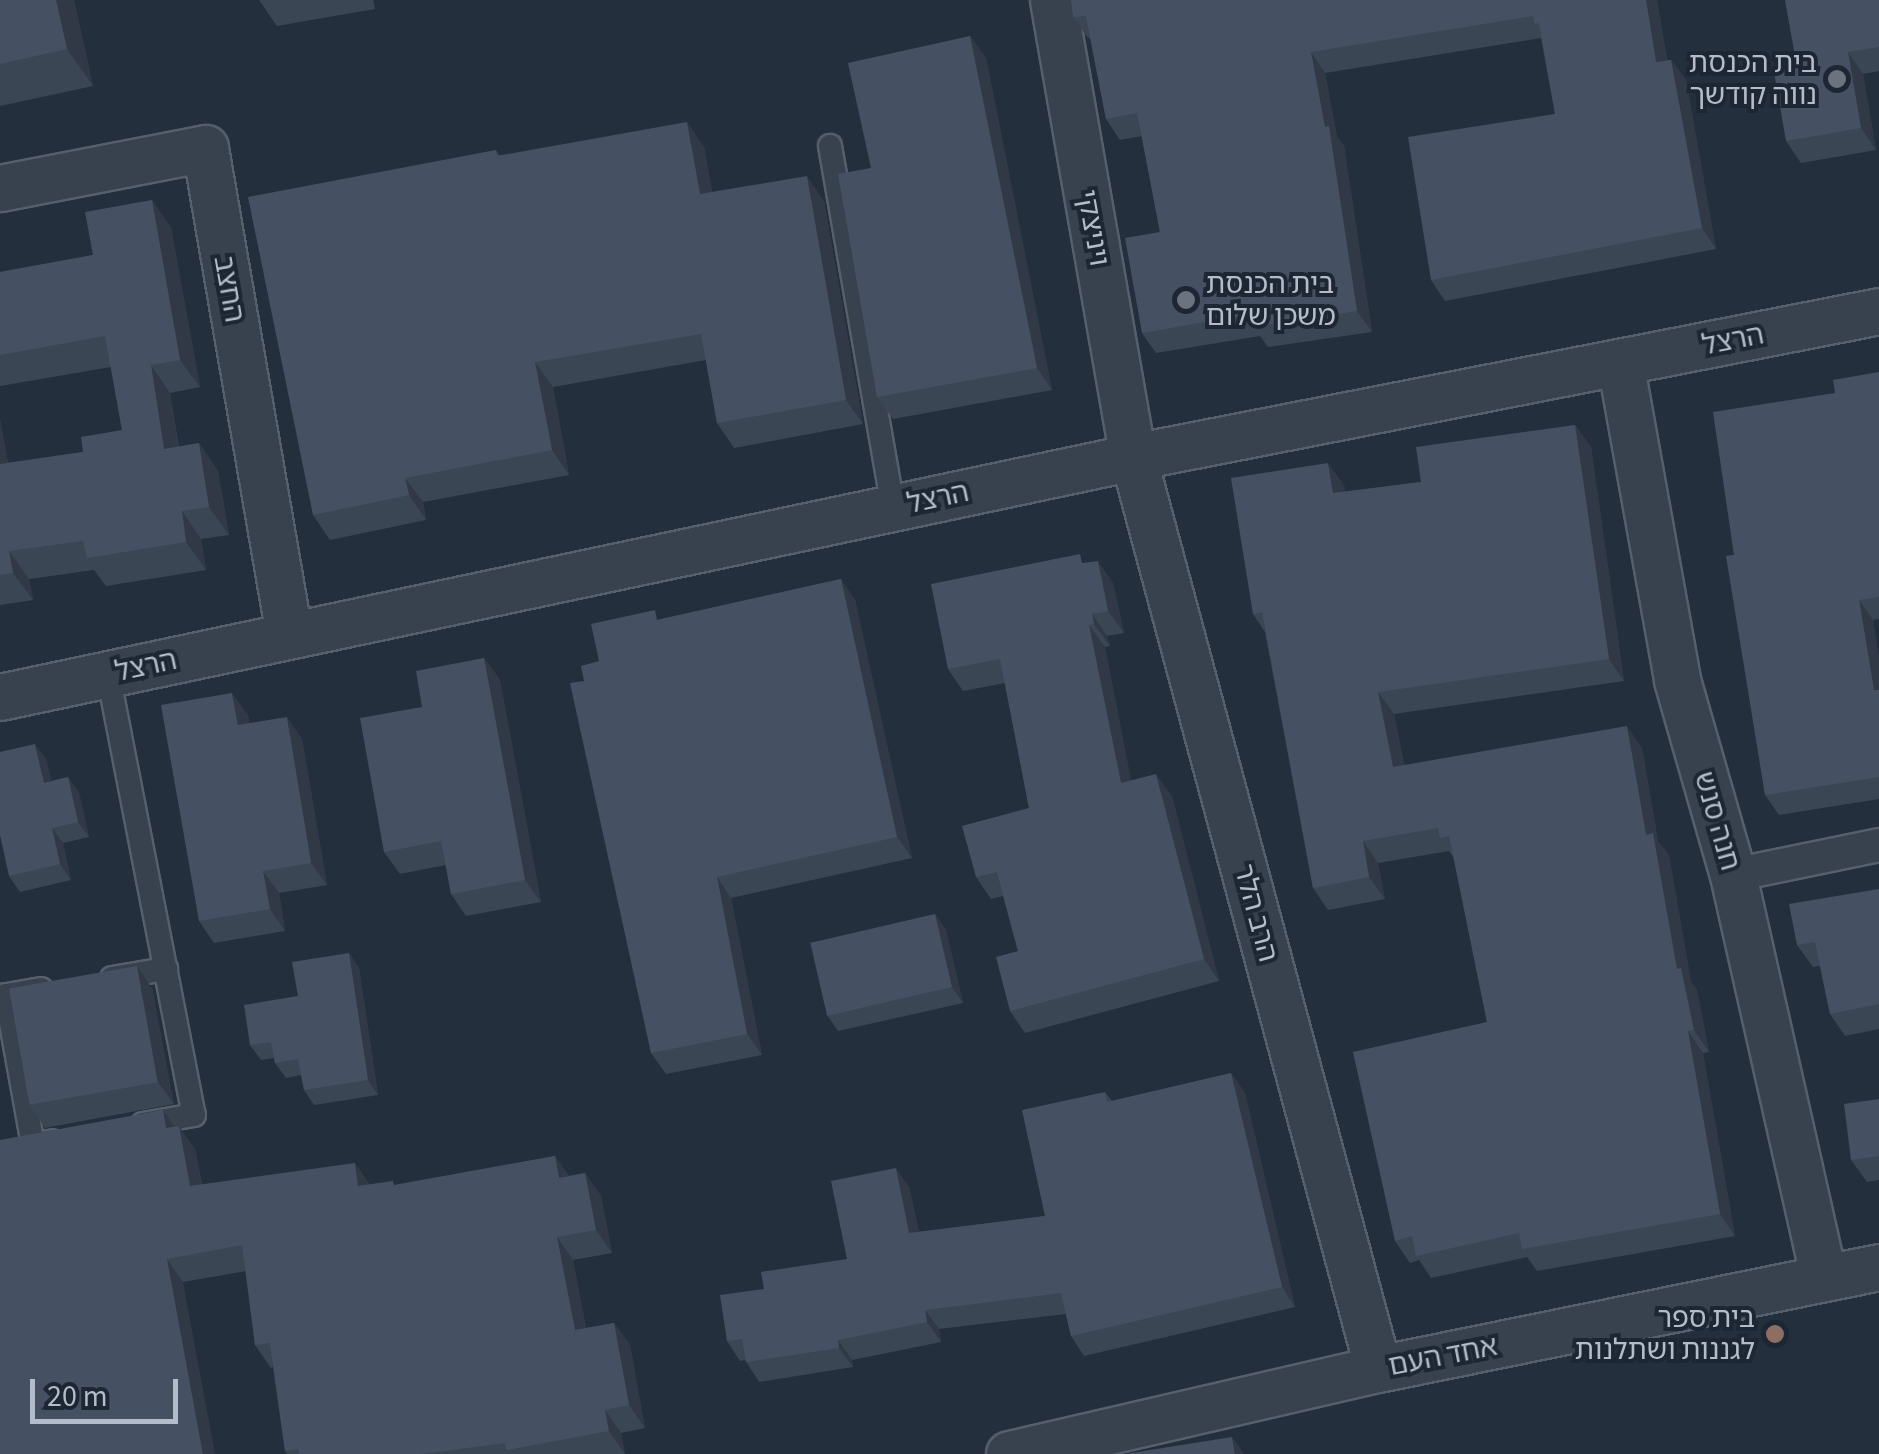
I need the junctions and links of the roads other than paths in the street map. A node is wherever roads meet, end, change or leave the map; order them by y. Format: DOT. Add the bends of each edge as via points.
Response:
graph roads {
  1 [pos="1053,0"];
  2 [pos="830,146"];
  3 [pos="0,188"];
  4 [pos="1879,312"];
  5 [pos="1620,362"];
  6 [pos="1133,457"];
  7 [pos="893,508"];
  8 [pos="290,635"];
  9 [pos="108,674"];
  10 [pos="0,696"];
  11 [pos="1879,846"];
  12 [pos="1733,875"];
  13 [pos="166,969"];
  14 [pos="95,980"];
  15 [pos="59,986"];
  16 [pos="122,1128"];
  17 [pos="68,1138"];
  18 [pos="1879,1267"];
  19 [pos="1824,1278"];
  20 [pos="1378,1369"];
  21 [pos="1009,1454"];
  1 -- 6 [label="street, ויניצקי"];
  2 -- 7 [label="lane"];
  3 -- 8 [label="street, החצב" via="205,148"];
  4 -- 5 [label="street, הרצל"];
  5 -- 6 [label="street, הרצל"];
  5 -- 12 [label="street, חנה סנש" via="1677,680"];
  6 -- 7 [label="street, הרצל"];
  6 -- 20 [label="street, הרב הלר"];
  7 -- 8 [label="street, הרצל"];
  8 -- 9 [label="street, הרצל"];
  9 -- 10 [label="street, הרצל"];
  9 -- 13 [label="lane"];
  11 -- 12 [label="street"];
  12 -- 19 [label="street, חנה סנש"];
  13 -- 14 [label="lane"];
  13 -- 16 [label="lane" via="194,1114"];
  15 -- 17 [label="lane" via="6,995 33,1145"];
  18 -- 19 [label="street, אחד העם"];
  19 -- 20 [label="street, אחד העם"];
  20 -- 21 [label="street, אחד העם"];
}
